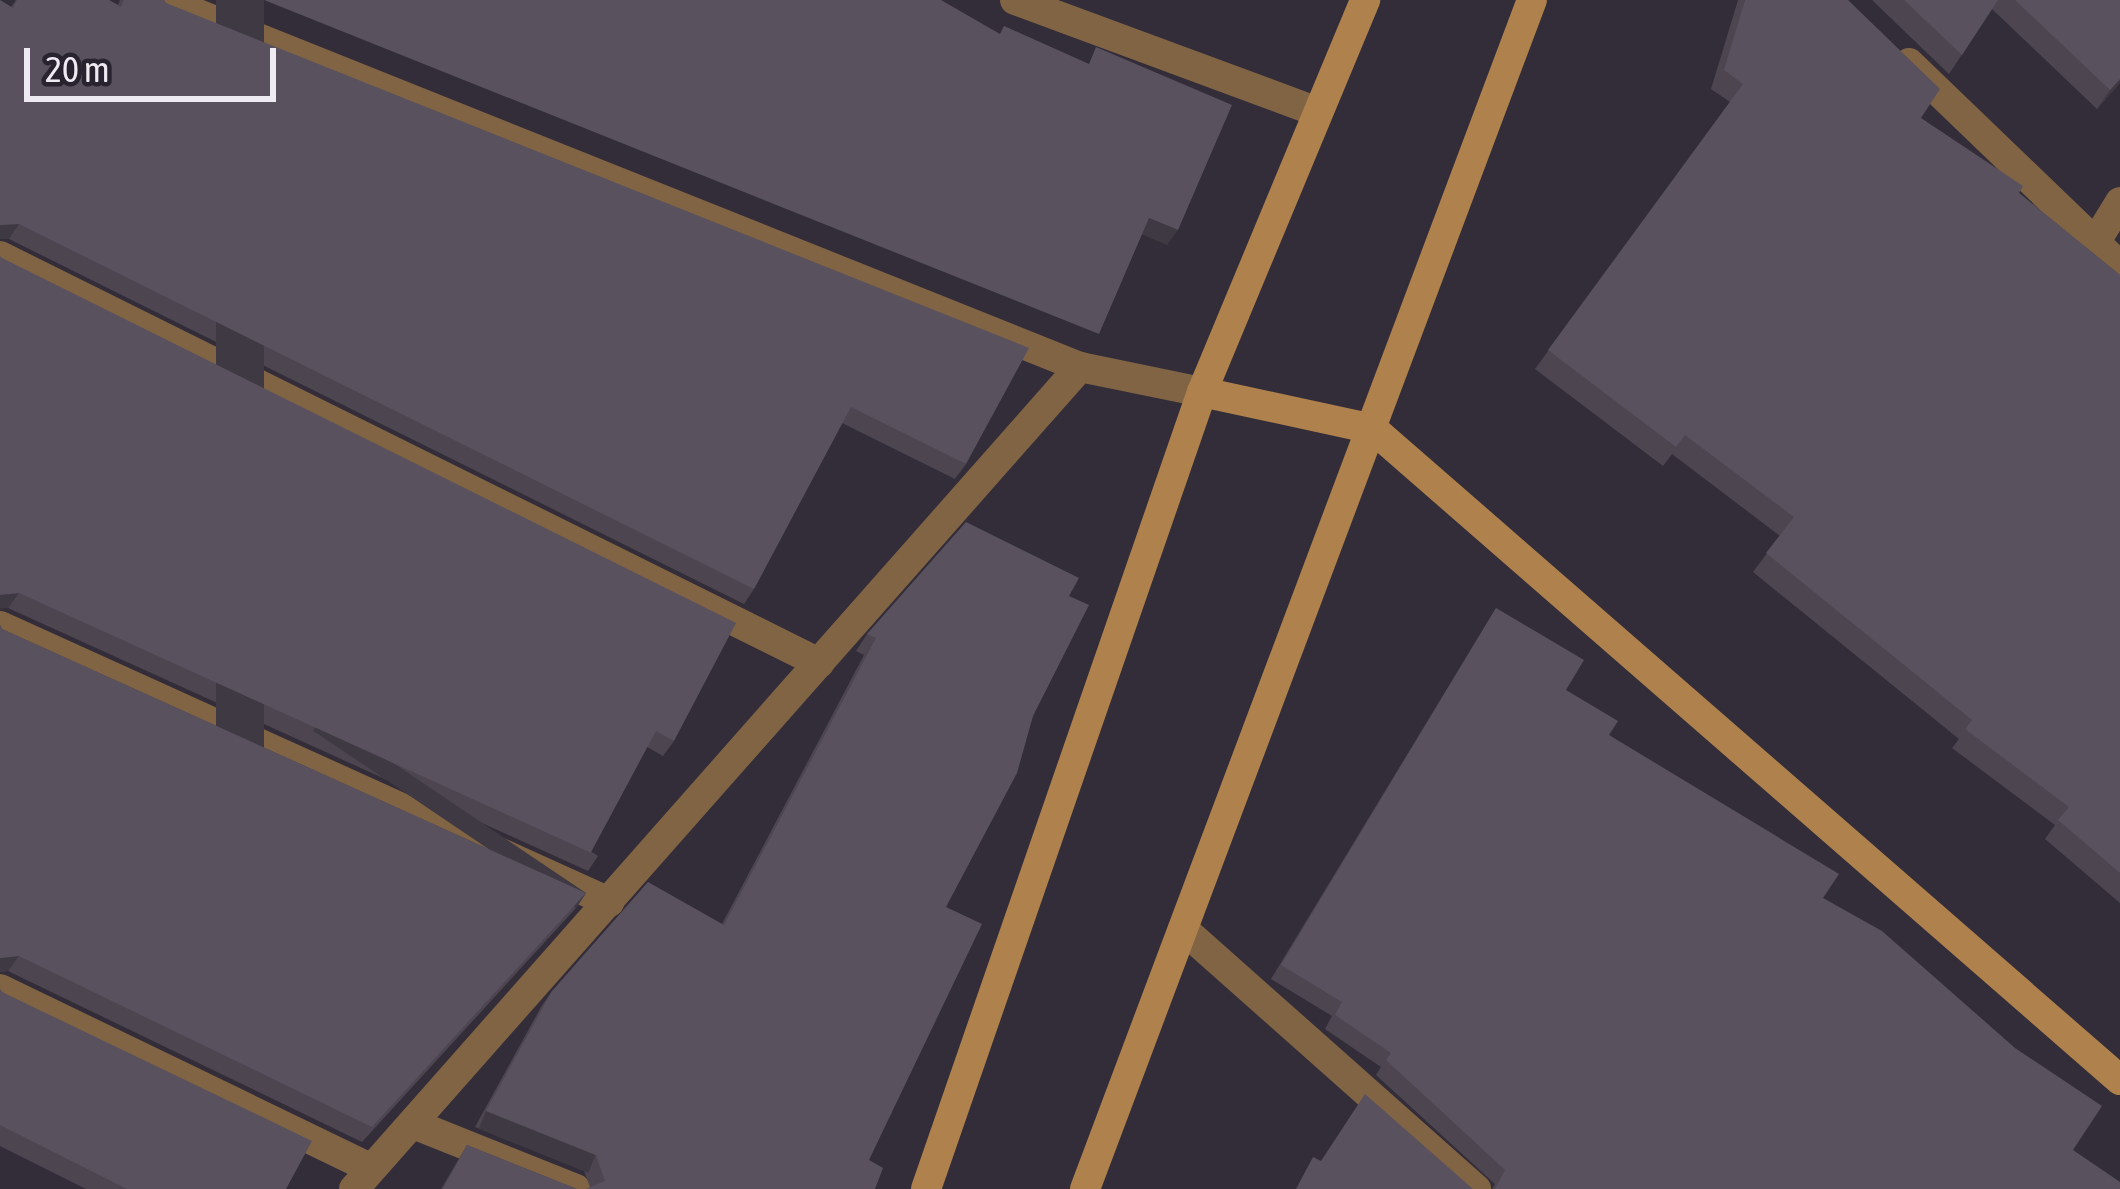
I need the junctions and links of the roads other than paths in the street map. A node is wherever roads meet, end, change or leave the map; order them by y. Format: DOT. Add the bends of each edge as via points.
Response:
graph roads {
  1 [pos="163,0"];
  2 [pos="1015,0"];
  3 [pos="1365,0"];
  4 [pos="1532,0"];
  5 [pos="1878,32"];
  6 [pos="1317,112"];
  7 [pos="2120,202"];
  8 [pos="2095,243"];
  9 [pos="0,256"];
  10 [pos="2120,266"];
  11 [pos="1080,368"];
  12 [pos="1202,392"];
  13 [pos="1373,429"];
  14 [pos="0,626"];
  15 [pos="819,663"];
  16 [pos="609,902"];
  17 [pos="1183,929"];
  18 [pos="0,988"];
  19 [pos="2120,1080"];
  20 [pos="416,1125"];
  21 [pos="362,1178"];
  22 [pos="576,1189"];
  23 [pos="926,1189"];
  24 [pos="1085,1189"];
  25 [pos="1476,1189"];
  1 -- 11 [label="street"];
  2 -- 6 [label="street"];
  3 -- 6 [label="main road"];
  4 -- 13 [label="main road"];
  5 -- 8 [label="street"];
  6 -- 12 [label="main road"];
  7 -- 8 [label="street"];
  8 -- 10 [label="street"];
  9 -- 15 [label="street"];
  11 -- 12 [label="street"];
  11 -- 15 [label="street"];
  12 -- 13 [label="main road"];
  12 -- 23 [label="main road"];
  13 -- 17 [label="main road"];
  13 -- 19 [label="main road"];
  14 -- 16 [label="street"];
  15 -- 16 [label="street"];
  16 -- 20 [label="street"];
  17 -- 24 [label="main road"];
  17 -- 25 [label="street"];
  18 -- 21 [label="street"];
  20 -- 21 [label="street"];
  20 -- 22 [label="street"];
}
